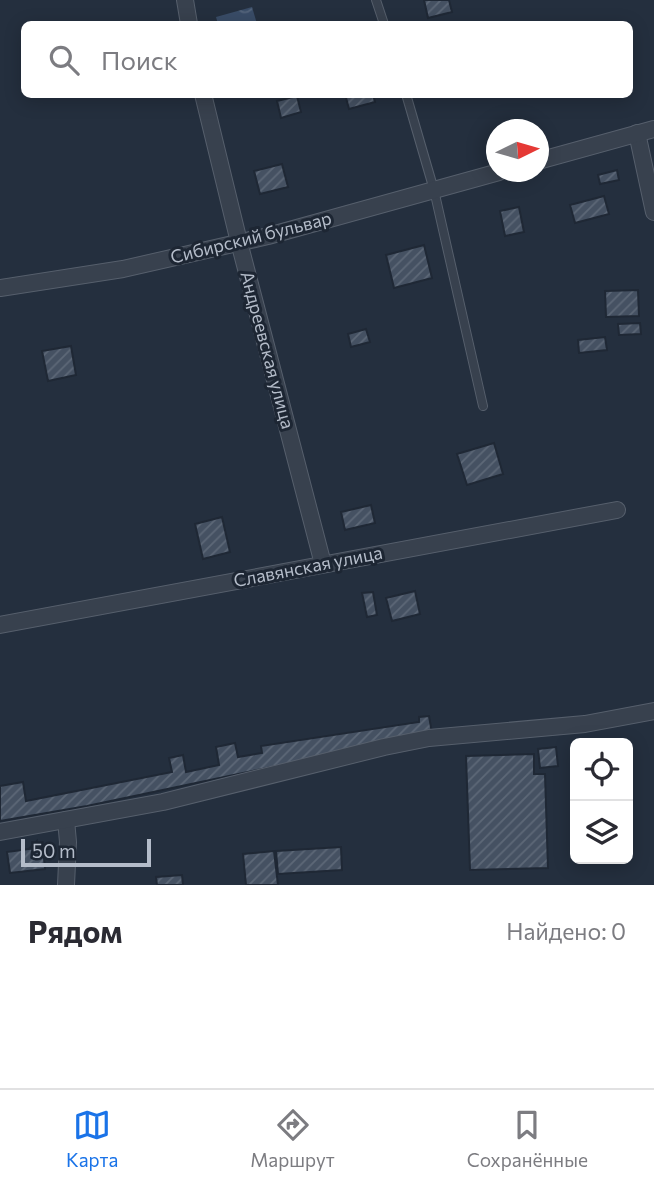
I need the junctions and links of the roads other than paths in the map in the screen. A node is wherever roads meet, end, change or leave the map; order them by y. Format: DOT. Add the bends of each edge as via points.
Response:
graph roads {
  1 [pos="184,0"];
  2 [pos="376,0"];
  3 [pos="188,21"];
  4 [pos="383,21"];
  5 [pos="204,98"];
  6 [pos="407,98"];
  7 [pos="654,129"];
  8 [pos="637,133"];
  9 [pos="549,158"];
  10 [pos="486,176"];
  11 [pos="434,190"];
  12 [pos="654,212"];
  13 [pos="239,242"];
  14 [pos="0,288"];
  15 [pos="483,406"];
  16 [pos="617,510"];
  17 [pos="323,564"];
  18 [pos="0,625"];
  19 [pos="654,711"];
  20 [pos="66,820"];
  21 [pos="0,832"];
  22 [pos="66,885"];
  1 -- 3 [label="street"];
  2 -- 4 [label="lane"];
  5 -- 13 [label="street, Андреевская улица"];
  6 -- 11 [label="lane"];
  7 -- 8 [label="street"];
  8 -- 9 [label="street"];
  8 -- 12 [label="street"];
  10 -- 11 [label="street, Сибирский бульвар"];
  11 -- 13 [label="street, Сибирский бульвар"];
  11 -- 15 [label="lane"];
  13 -- 14 [label="street, Сибирский бульвар" via="122,269"];
  13 -- 17 [label="street, Андреевская улица"];
  16 -- 17 [label="street, Славянская улица"];
  17 -- 18 [label="street, Славянская улица"];
  19 -- 20 [label="street" via="585,724 429,738 163,802"];
  20 -- 21 [label="street"];
  20 -- 22 [label="street"];
}
